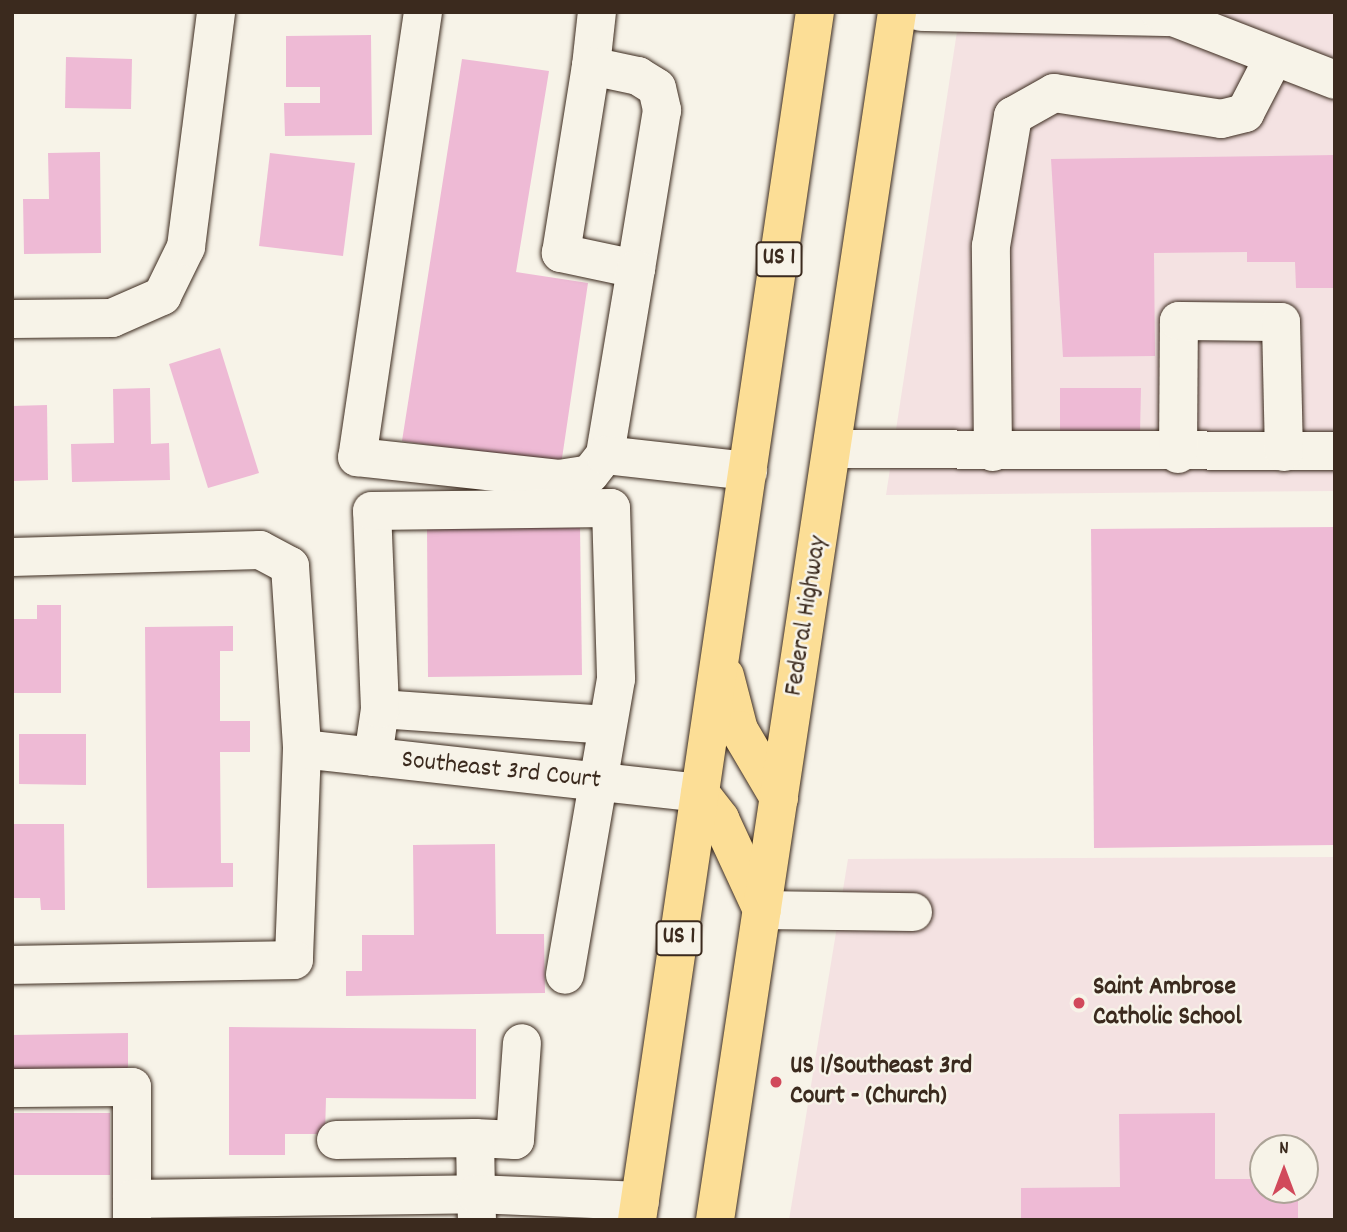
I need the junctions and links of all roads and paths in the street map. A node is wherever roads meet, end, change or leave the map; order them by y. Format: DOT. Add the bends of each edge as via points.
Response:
graph roads {
  1 [pos="216,12"];
  2 [pos="424,12"];
  3 [pos="597,12"];
  4 [pos="815,12"];
  5 [pos="897,12"];
  6 [pos="921,12"];
  7 [pos="1165,15"];
  8 [pos="1273,59"];
  9 [pos="591,66"];
  10 [pos="1335,80"];
  11 [pos="636,268"];
  12 [pos="12,319"];
  13 [pos="832,449"];
  14 [pos="1335,451"];
  15 [pos="993,452"];
  16 [pos="1284,452"];
  17 [pos="1178,454"];
  18 [pos="605,455"];
  19 [pos="748,471"];
  20 [pos="12,557"];
  21 [pos="720,657"];
  22 [pos="380,709"];
  23 [pos="606,725"];
  24 [pos="302,749"];
  25 [pos="373,757"];
  26 [pos="594,782"];
  27 [pos="700,793"];
  28 [pos="779,798"];
  29 [pos="762,910"];
  30 [pos="913,912"];
  31 [pos="12,965"];
  32 [pos="565,975"];
  33 [pos="522,1043"];
  34 [pos="12,1088"];
  35 [pos="475,1138"];
  36 [pos="336,1140"];
  37 [pos="477,1207"];
  38 [pos="132,1210"];
  39 [pos="639,1210"];
  40 [pos="715,1220"];
  1 -- 12 [label="street" via="186,247 162,296 112,318"];
  2 -- 18 [label="street" via="356,457 559,478 590,474"];
  3 -- 9 [label="street"];
  4 -- 19 [label="main road, US 1"];
  5 -- 13 [label="main road, Federal Highway"];
  6 -- 7 [label="street"];
  7 -- 8 [label="street"];
  8 -- 10 [label="street"];
  8 -- 15 [label="street" via="1245,113 1221,119 1054,93 1013,116 991,246"];
  9 -- 11 [label="street" via="638,76 657,88 662,110"];
  9 -- 11 [label="street" via="561,253"];
  11 -- 18 [label="street"];
  13 -- 15 [label="street"];
  13 -- 28 [label="main road, Federal Highway"];
  14 -- 16 [label="street"];
  15 -- 17 [label="street"];
  16 -- 17 [label="street"];
  16 -- 17 [label="street" via="1282,322 1179,321"];
  18 -- 19 [label="street"];
  19 -- 21 [label="main road, US 1"];
  20 -- 24 [label="street" via="260,550 290,566"];
  21 -- 27 [label="main road, US 1"];
  21 -- 28 [label="main road" via="738,730"];
  22 -- 23 [label="street"];
  22 -- 23 [label="street" via="372,511 611,508 616,679"];
  22 -- 25 [label="street"];
  23 -- 26 [label="street"];
  24 -- 25 [label="street, Southeast 3rd Court"];
  24 -- 31 [label="street" via="294,960"];
  25 -- 26 [label="street, Southeast 3rd Court"];
  26 -- 27 [label="street, Southeast 3rd Court"];
  26 -- 32 [label="street"];
  27 -- 29 [label="main road" via="731,839"];
  27 -- 39 [label="main road, US 1"];
  28 -- 29 [label="main road, Federal Highway"];
  29 -- 30 [label="street"];
  29 -- 40 [label="main road, Federal Highway"];
  33 -- 35 [label="street" via="516,1140"];
  34 -- 38 [label="street" via="131,1087"];
  35 -- 36 [label="street"];
  35 -- 37 [label="street"];
  37 -- 38 [label="street"];
  37 -- 39 [label="street"];
}
